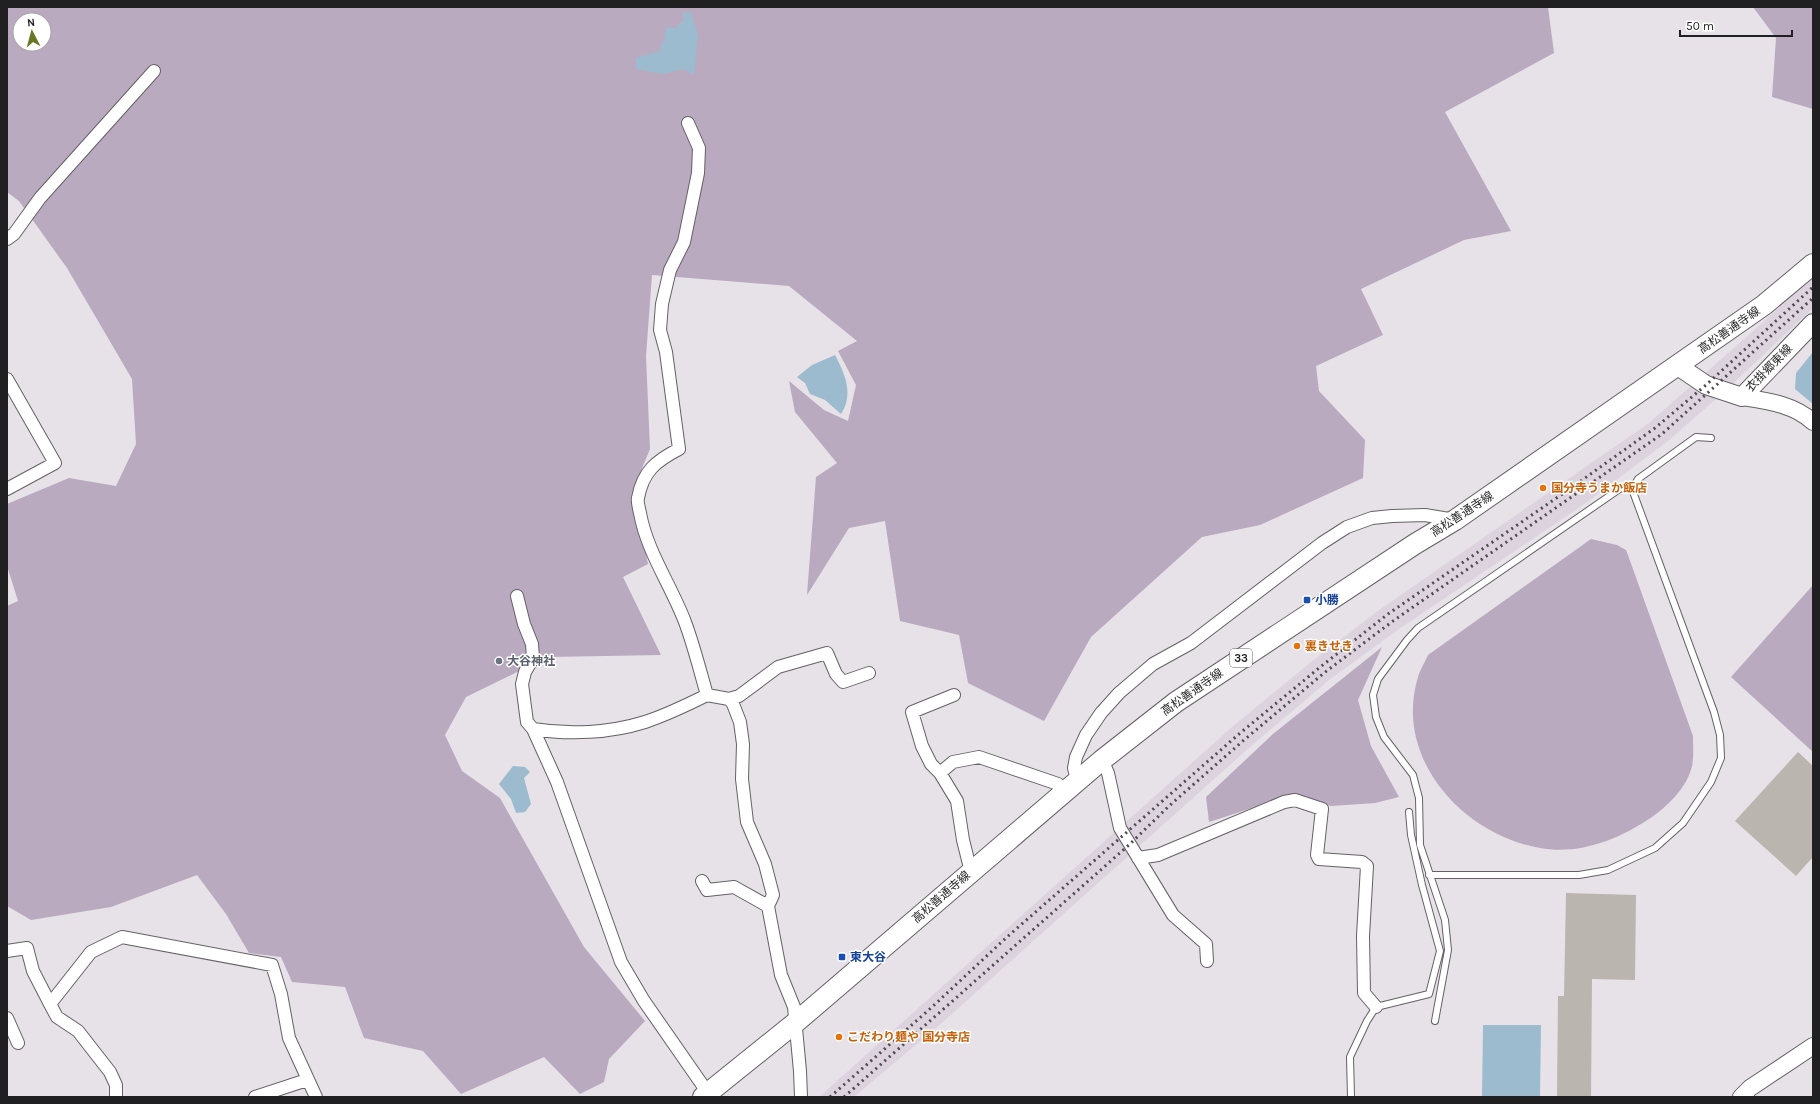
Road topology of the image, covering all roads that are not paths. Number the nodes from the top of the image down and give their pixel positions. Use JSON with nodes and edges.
{"nodes":[{"id":1,"x":154,"y":71,"type":"dead end"},
{"id":2,"x":688,"y":123,"type":"dead end"},
{"id":3,"x":7,"y":239,"type":"edge"},
{"id":4,"x":1813,"y":264,"type":"edge"},
{"id":5,"x":1813,"y":323,"type":"edge"},
{"id":6,"x":1678,"y":366,"type":"junction"},
{"id":7,"x":7,"y":379,"type":"edge"},
{"id":8,"x":1742,"y":396,"type":"junction"},
{"id":9,"x":1813,"y":422,"type":"edge"},
{"id":10,"x":1710,"y":438,"type":"dead end"},
{"id":11,"x":7,"y":489,"type":"edge"},
{"id":12,"x":1632,"y":489,"type":"junction"},
{"id":13,"x":1455,"y":520,"type":"junction"},
{"id":14,"x":517,"y":596,"type":"dead end"},
{"id":15,"x":870,"y":673,"type":"dead end"},
{"id":16,"x":707,"y":695,"type":"junction"},
{"id":17,"x":954,"y":695,"type":"dead end"},
{"id":18,"x":729,"y":699,"type":"junction"},
{"id":19,"x":533,"y":730,"type":"junction"},
{"id":20,"x":1102,"y":760,"type":"junction"},
{"id":21,"x":940,"y":773,"type":"junction"},
{"id":22,"x":1072,"y":785,"type":"junction"},
{"id":23,"x":1409,"y":812,"type":"dead end"},
{"id":24,"x":1138,"y":858,"type":"junction"},
{"id":25,"x":971,"y":872,"type":"junction"},
{"id":26,"x":1429,"y":875,"type":"junction"},
{"id":27,"x":702,"y":881,"type":"dead end"},
{"id":28,"x":768,"y":906,"type":"junction"},
{"id":29,"x":1445,"y":920,"type":"junction"},
{"id":30,"x":1432,"y":925,"type":"junction"},
{"id":31,"x":7,"y":951,"type":"edge"},
{"id":32,"x":1207,"y":961,"type":"dead end"},
{"id":33,"x":50,"y":1004,"type":"junction"},
{"id":34,"x":1376,"y":1007,"type":"junction"},
{"id":35,"x":8,"y":1022,"type":"edge"},
{"id":36,"x":1435,"y":1022,"type":"dead end"},
{"id":37,"x":795,"y":1023,"type":"junction"},
{"id":38,"x":18,"y":1043,"type":"dead end"},
{"id":39,"x":1813,"y":1046,"type":"edge"},
{"id":40,"x":307,"y":1080,"type":"junction"},
{"id":41,"x":705,"y":1095,"type":"edge"},
{"id":42,"x":116,"y":1097,"type":"edge"},
{"id":43,"x":254,"y":1097,"type":"edge"},
{"id":44,"x":316,"y":1097,"type":"edge"},
{"id":45,"x":801,"y":1097,"type":"edge"},
{"id":46,"x":1351,"y":1097,"type":"edge"},
{"id":47,"x":1741,"y":1097,"type":"edge"}],
"edges":[{"from":1,"to":3,"type":"street"},
{"from":2,"to":16,"type":"street"},
{"from":4,"to":6,"type":"main road","name":"高松善通寺線","number":"33"},
{"from":5,"to":8,"type":"main road","name":"衣掛郷東線"},
{"from":6,"to":8,"type":"main road","name":"衣掛郷東線"},
{"from":6,"to":13,"type":"main road","name":"高松善通寺線","number":"33"},
{"from":7,"to":11,"type":"street"},
{"from":8,"to":9,"type":"street"},
{"from":10,"to":12,"type":"lane"},
{"from":12,"to":26,"type":"lane"},
{"from":12,"to":26,"type":"lane"},
{"from":13,"to":20,"type":"main road","name":"高松善通寺線","number":"33"},
{"from":13,"to":22,"type":"street"},
{"from":14,"to":19,"type":"street"},
{"from":15,"to":18,"type":"street"},
{"from":16,"to":18,"type":"street"},
{"from":16,"to":19,"type":"street"},
{"from":17,"to":21,"type":"street"},
{"from":18,"to":28,"type":"street"},
{"from":19,"to":41,"type":"street"},
{"from":20,"to":22,"type":"main road","name":"高松善通寺線","number":"33"},
{"from":20,"to":24,"type":"street"},
{"from":21,"to":22,"type":"street"},
{"from":21,"to":25,"type":"street"},
{"from":22,"to":25,"type":"main road","name":"高松善通寺線","number":"33"},
{"from":23,"to":30,"type":"lane"},
{"from":24,"to":32,"type":"street"},
{"from":24,"to":34,"type":"street"},
{"from":25,"to":37,"type":"main road","name":"高松善通寺線","number":"33"},
{"from":26,"to":29,"type":"lane"},
{"from":27,"to":28,"type":"street"},
{"from":28,"to":37,"type":"street"},
{"from":29,"to":30,"type":"lane"},
{"from":29,"to":36,"type":"lane"},
{"from":30,"to":34,"type":"lane"},
{"from":31,"to":33,"type":"street"},
{"from":33,"to":40,"type":"street"},
{"from":33,"to":42,"type":"street"},
{"from":34,"to":46,"type":"lane"},
{"from":35,"to":38,"type":"street"},
{"from":37,"to":41,"type":"main road","name":"高松善通寺線","number":"33"},
{"from":37,"to":45,"type":"street"},
{"from":39,"to":47,"type":"street"},
{"from":40,"to":43,"type":"street"},
{"from":40,"to":44,"type":"street"}]}
